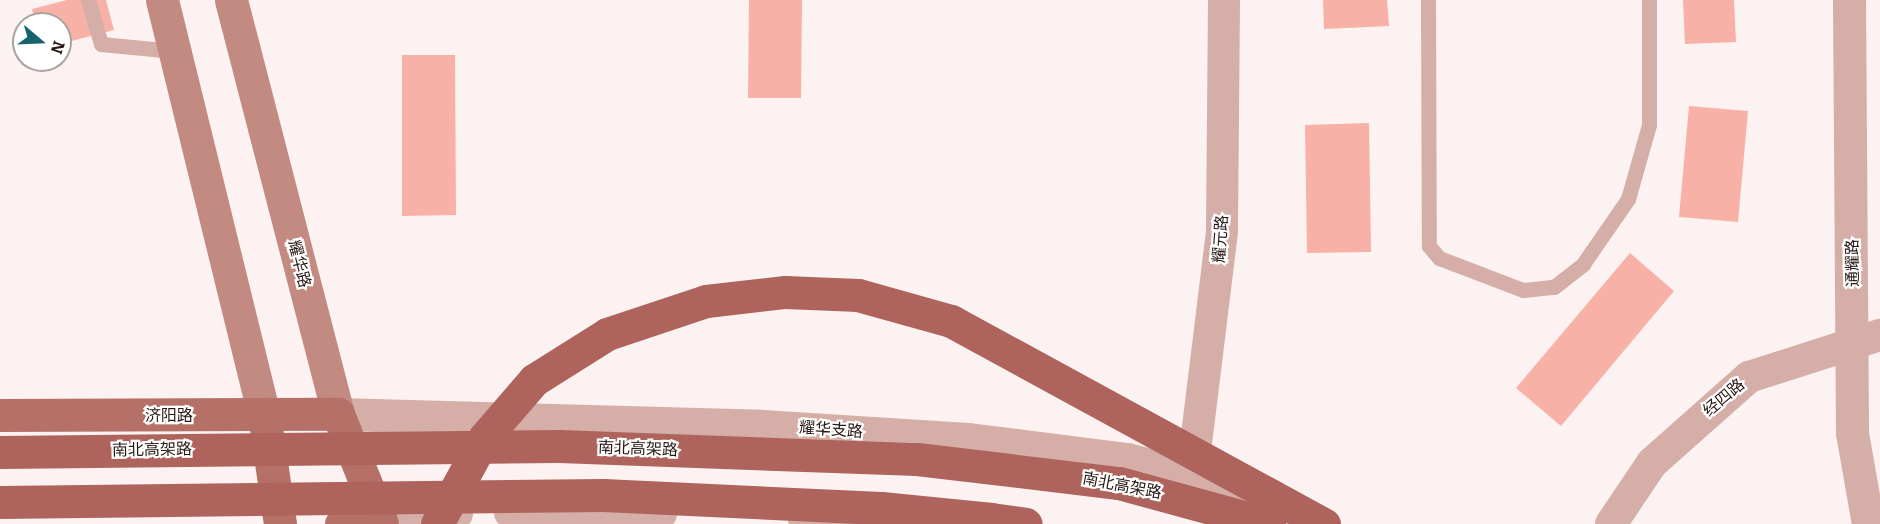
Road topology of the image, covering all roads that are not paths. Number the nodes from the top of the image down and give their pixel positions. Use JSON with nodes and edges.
{"nodes":[{"id":1,"x":88,"y":0,"type":"edge"},
{"id":2,"x":162,"y":0,"type":"edge"},
{"id":3,"x":231,"y":0,"type":"edge"},
{"id":4,"x":1224,"y":0,"type":"edge"},
{"id":5,"x":1428,"y":0,"type":"edge"},
{"id":6,"x":1649,"y":0,"type":"edge"},
{"id":7,"x":1849,"y":0,"type":"edge"},
{"id":8,"x":174,"y":51,"type":"junction"},
{"id":9,"x":1867,"y":338,"type":"edge"},
{"id":10,"x":338,"y":414,"type":"junction"},
{"id":11,"x":0,"y":415,"type":"edge"},
{"id":12,"x":264,"y":416,"type":"junction"},
{"id":13,"x":0,"y":452,"type":"edge"},
{"id":14,"x":1192,"y":476,"type":"junction"},
{"id":15,"x":0,"y":502,"type":"edge"},
{"id":16,"x":381,"y":519,"type":"edge"},
{"id":17,"x":991,"y":519,"type":"junction"},
{"id":18,"x":280,"y":524,"type":"edge"},
{"id":19,"x":341,"y":524,"type":"edge"},
{"id":20,"x":437,"y":524,"type":"edge"},
{"id":21,"x":860,"y":524,"type":"edge"},
{"id":22,"x":880,"y":524,"type":"edge"},
{"id":23,"x":1026,"y":524,"type":"edge"},
{"id":24,"x":1269,"y":524,"type":"edge"},
{"id":25,"x":1311,"y":524,"type":"edge"},
{"id":26,"x":1324,"y":524,"type":"edge"},
{"id":27,"x":1611,"y":524,"type":"edge"},
{"id":28,"x":1868,"y":524,"type":"edge"}],
"edges":[{"from":1,"to":8,"type":"lane"},
{"from":2,"to":8,"type":"main road"},
{"from":3,"to":10,"type":"main road","name":"耀华路"},
{"from":4,"to":14,"type":"street","name":"耀元路"},
{"from":5,"to":6,"type":"lane"},
{"from":7,"to":9,"type":"street","name":"通耀路"},
{"from":8,"to":12,"type":"main road"},
{"from":9,"to":27,"type":"street","name":"经四路"},
{"from":9,"to":28,"type":"street","name":"通耀路"},
{"from":10,"to":12,"type":"main road","name":"济阳路"},
{"from":10,"to":14,"type":"street","name":"耀华支路"},
{"from":10,"to":16,"type":"main road","name":"耀华路"},
{"from":11,"to":12,"type":"main road","name":"济阳路"},
{"from":12,"to":18,"type":"main road"},
{"from":13,"to":24,"type":"highway","name":"南北高架路","bridge":true},
{"from":14,"to":25,"type":"street","name":"耀华支路"},
{"from":15,"to":17,"type":"highway","bridge":true},
{"from":16,"to":19,"type":"main road"},
{"from":16,"to":21,"type":"street"},
{"from":17,"to":22,"type":"highway","bridge":true},
{"from":17,"to":23,"type":"highway"},
{"from":20,"to":26,"type":"highway","bridge":true}]}
